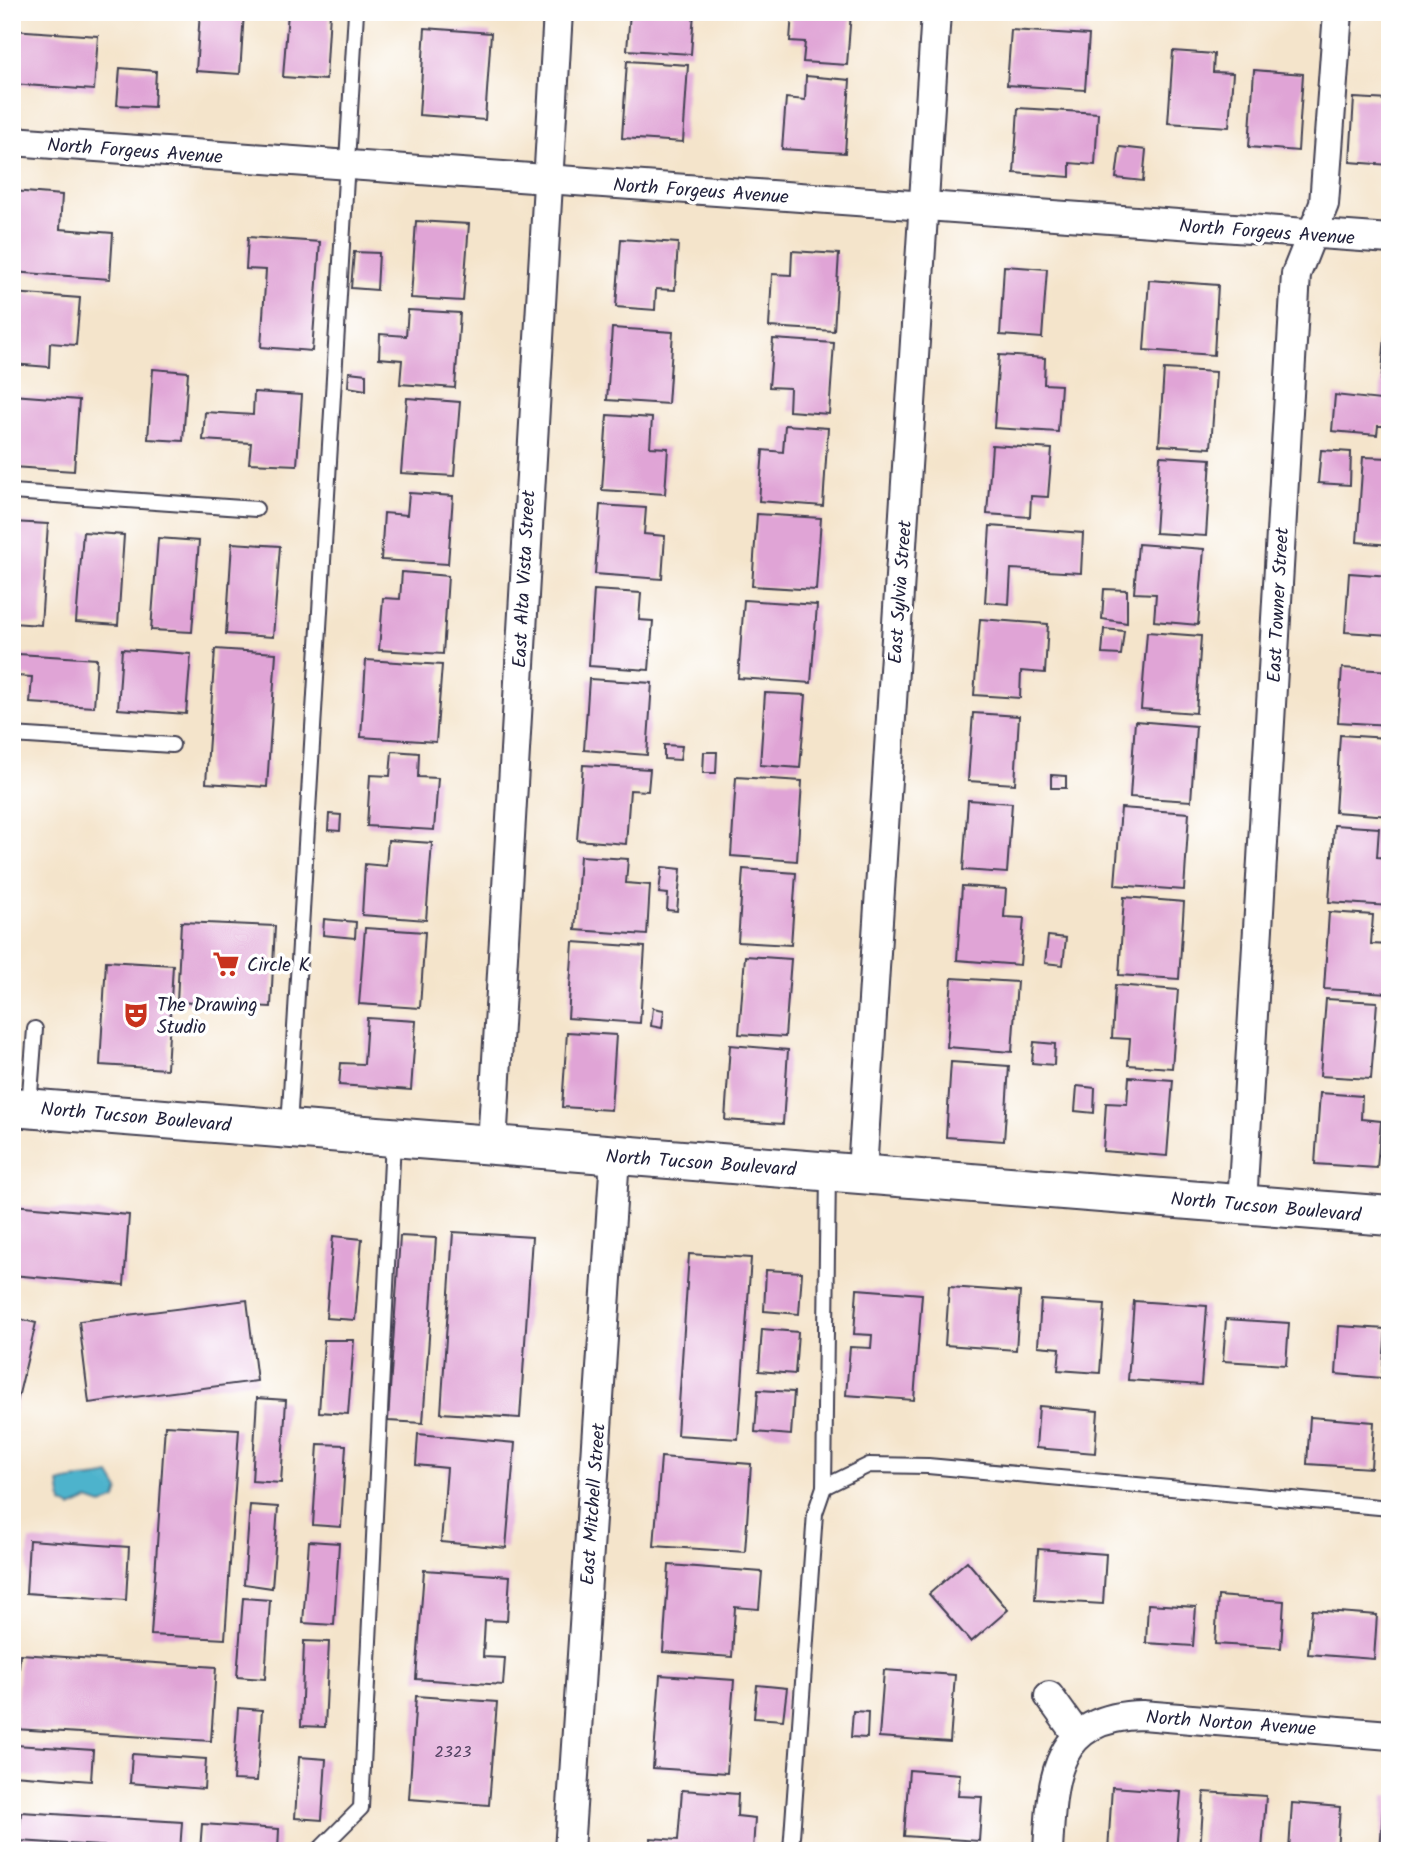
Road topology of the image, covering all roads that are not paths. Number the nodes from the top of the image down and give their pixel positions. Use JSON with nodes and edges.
{"nodes":[{"id":1,"x":356,"y":12,"type":"edge"},
{"id":2,"x":558,"y":12,"type":"edge"},
{"id":3,"x":936,"y":12,"type":"edge"},
{"id":4,"x":1338,"y":12,"type":"edge"},
{"id":5,"x":12,"y":141,"type":"edge"},
{"id":6,"x":345,"y":165,"type":"junction"},
{"id":7,"x":546,"y":179,"type":"junction"},
{"id":8,"x":924,"y":206,"type":"junction"},
{"id":9,"x":1312,"y":234,"type":"junction"},
{"id":10,"x":1390,"y":239,"type":"edge"},
{"id":11,"x":12,"y":492,"type":"edge"},
{"id":12,"x":256,"y":509,"type":"dead end"},
{"id":13,"x":12,"y":735,"type":"edge"},
{"id":14,"x":172,"y":745,"type":"dead end"},
{"id":15,"x":35,"y":1028,"type":"dead end"},
{"id":16,"x":21,"y":1107,"type":"edge"},
{"id":17,"x":289,"y":1129,"type":"junction"},
{"id":18,"x":393,"y":1137,"type":"junction"},
{"id":19,"x":492,"y":1145,"type":"junction"},
{"id":20,"x":615,"y":1157,"type":"junction"},
{"id":21,"x":845,"y":1171,"type":"junction"},
{"id":22,"x":1242,"y":1204,"type":"junction"},
{"id":23,"x":1390,"y":1216,"type":"edge"},
{"id":24,"x":824,"y":1487,"type":"junction"},
{"id":25,"x":1390,"y":1508,"type":"edge"},
{"id":26,"x":1049,"y":1696,"type":"dead end"},
{"id":27,"x":1077,"y":1735,"type":"junction"},
{"id":28,"x":1390,"y":1735,"type":"edge"},
{"id":29,"x":318,"y":1851,"type":"edge"},
{"id":30,"x":569,"y":1851,"type":"edge"},
{"id":31,"x":791,"y":1851,"type":"edge"},
{"id":32,"x":1048,"y":1851,"type":"edge"}],
"edges":[{"from":1,"to":6,"type":"lane"},
{"from":2,"to":7,"type":"street","name":"East Alta Vista Street"},
{"from":3,"to":8,"type":"street","name":"East Sylvia Street"},
{"from":4,"to":9,"type":"street","name":"East Towner Street"},
{"from":5,"to":6,"type":"street","name":"North Forgeus Avenue"},
{"from":6,"to":7,"type":"street","name":"North Forgeus Avenue"},
{"from":6,"to":17,"type":"lane"},
{"from":7,"to":8,"type":"street","name":"North Forgeus Avenue"},
{"from":7,"to":19,"type":"street","name":"East Alta Vista Street"},
{"from":8,"to":9,"type":"street","name":"North Forgeus Avenue"},
{"from":8,"to":21,"type":"street","name":"East Sylvia Street"},
{"from":9,"to":10,"type":"street","name":"North Forgeus Avenue"},
{"from":9,"to":22,"type":"street","name":"East Towner Street"},
{"from":11,"to":12,"type":"lane"},
{"from":13,"to":14,"type":"lane"},
{"from":15,"to":16,"type":"lane"},
{"from":16,"to":17,"type":"main road","name":"North Tucson Boulevard"},
{"from":17,"to":18,"type":"main road","name":"North Tucson Boulevard"},
{"from":18,"to":19,"type":"main road","name":"North Tucson Boulevard"},
{"from":18,"to":29,"type":"lane"},
{"from":19,"to":20,"type":"main road","name":"North Tucson Boulevard"},
{"from":20,"to":21,"type":"main road","name":"North Tucson Boulevard"},
{"from":20,"to":30,"type":"street","name":"East Mitchell Street"},
{"from":21,"to":22,"type":"main road","name":"North Tucson Boulevard"},
{"from":21,"to":24,"type":"lane"},
{"from":22,"to":23,"type":"main road","name":"North Tucson Boulevard"},
{"from":24,"to":25,"type":"lane"},
{"from":24,"to":31,"type":"lane"},
{"from":26,"to":27,"type":"street"},
{"from":27,"to":28,"type":"street","name":"North Norton Avenue"},
{"from":27,"to":32,"type":"street"}]}
